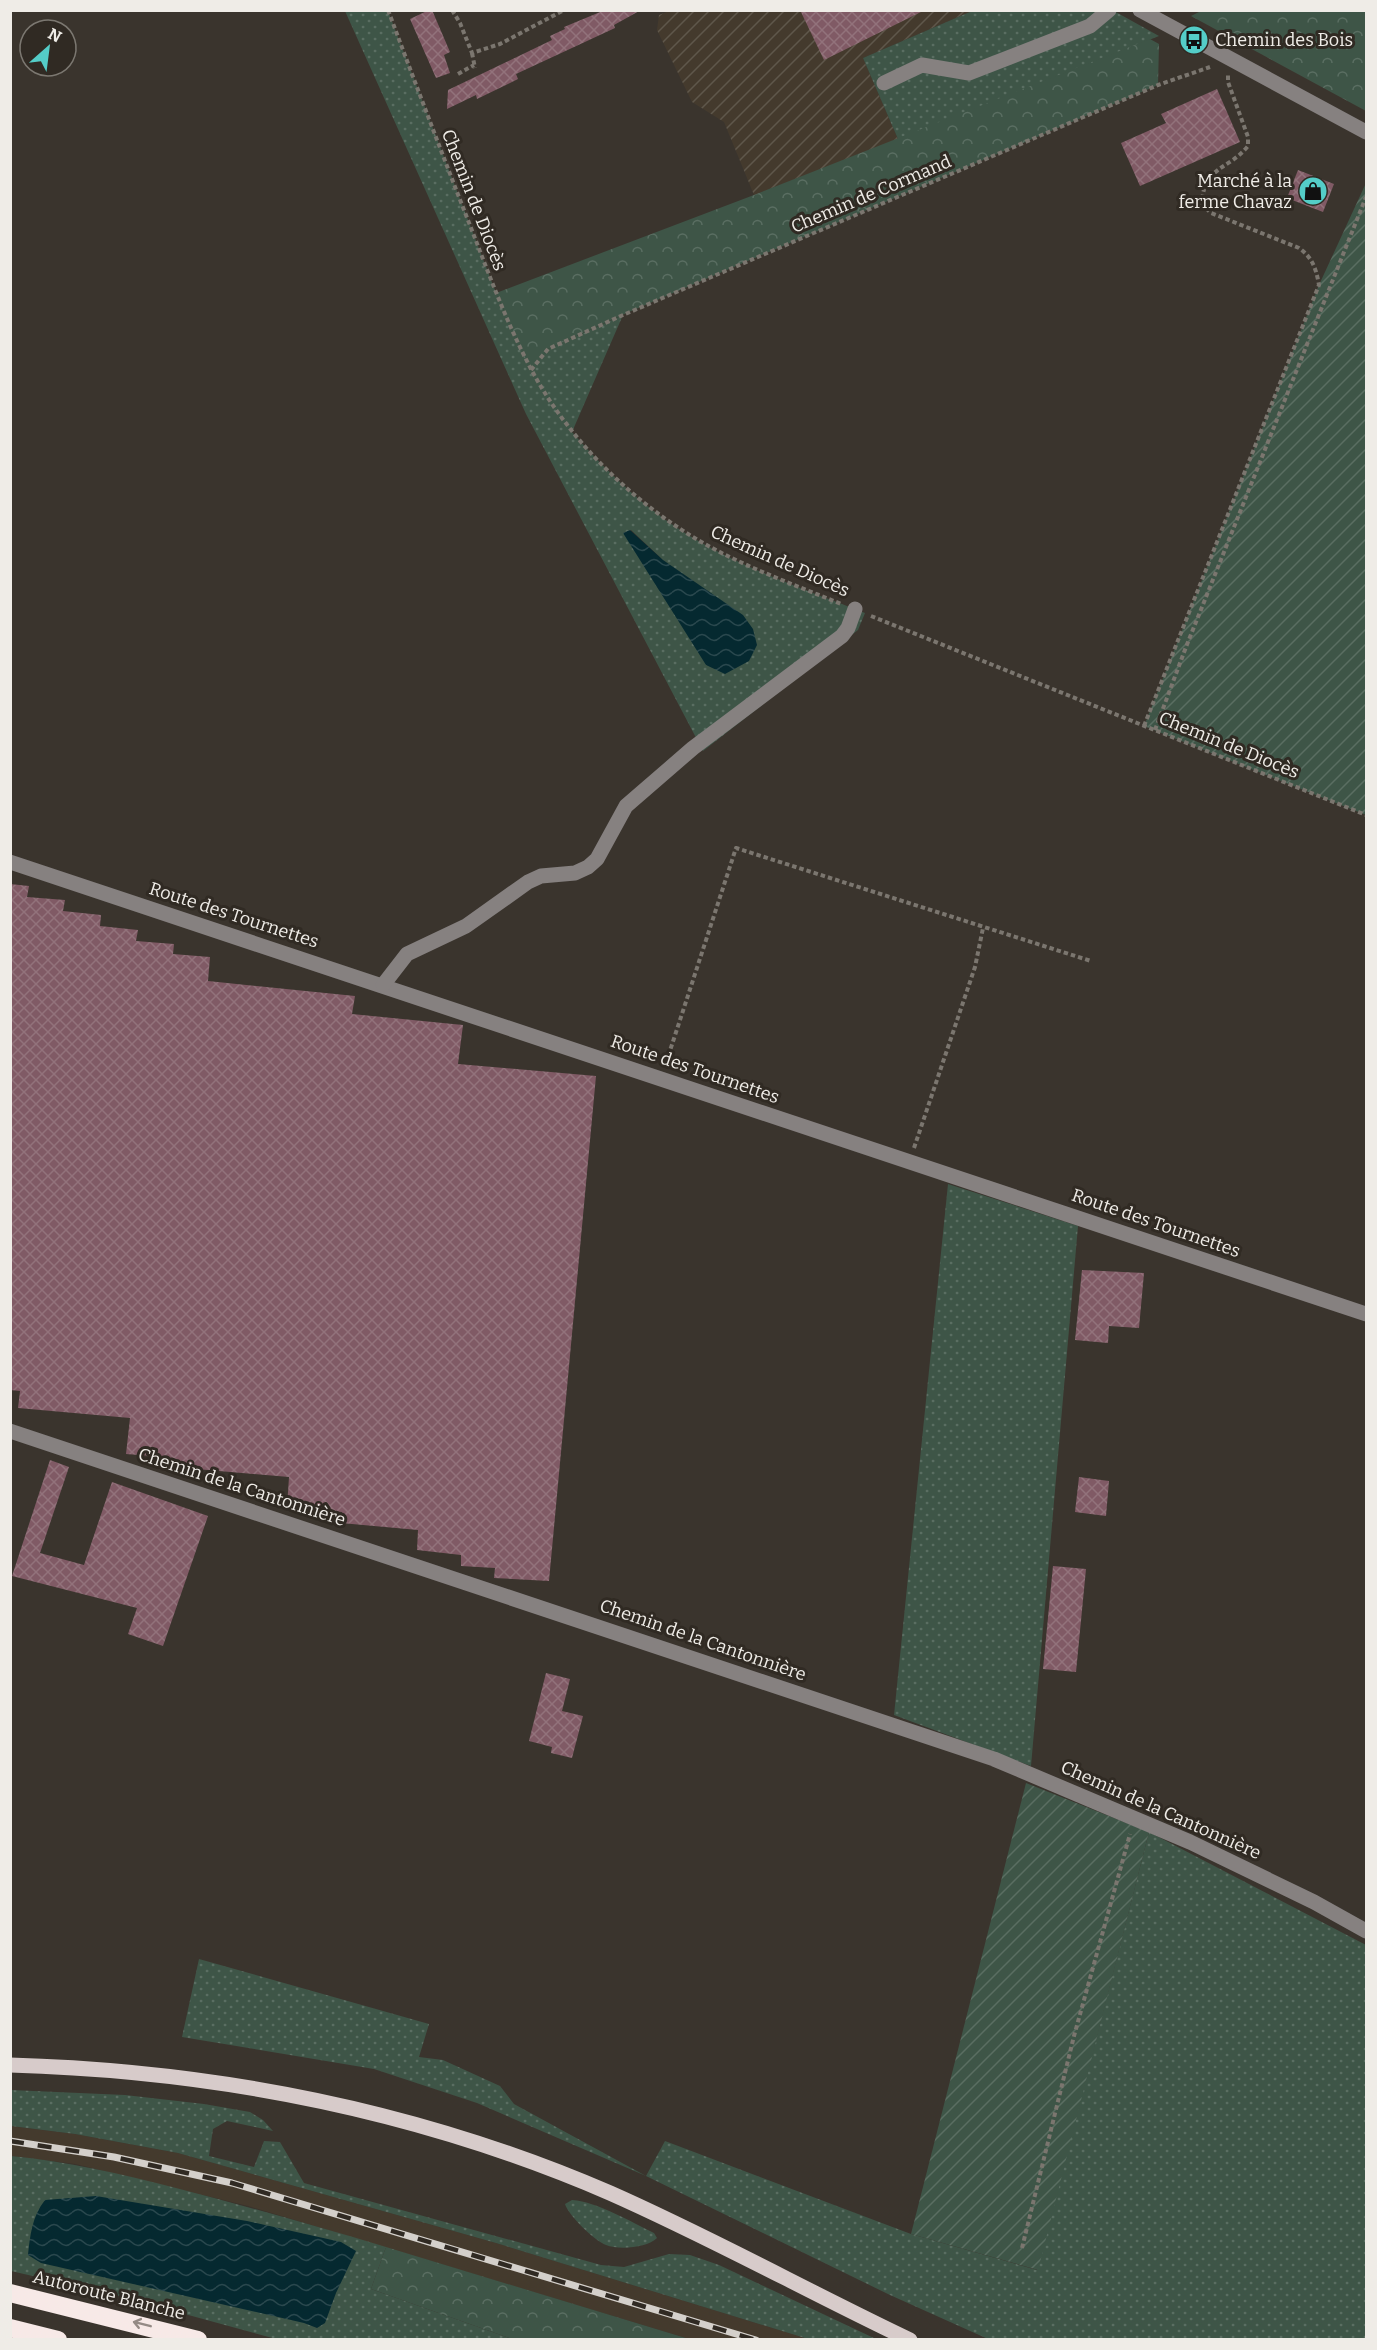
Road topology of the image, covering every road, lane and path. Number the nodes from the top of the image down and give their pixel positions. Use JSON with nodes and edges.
{"nodes":[{"id":1,"x":388,"y":10,"type":"edge"},
{"id":2,"x":452,"y":10,"type":"edge"},
{"id":3,"x":564,"y":10,"type":"edge"},
{"id":4,"x":1109,"y":10,"type":"edge"},
{"id":5,"x":1140,"y":10,"type":"edge"},
{"id":6,"x":472,"y":53,"type":"junction"},
{"id":7,"x":1230,"y":59,"type":"junction"},
{"id":8,"x":458,"y":74,"type":"dead end"},
{"id":9,"x":884,"y":83,"type":"dead end"},
{"id":10,"x":1366,"y":132,"type":"edge"},
{"id":11,"x":1366,"y":197,"type":"edge"},
{"id":12,"x":531,"y":370,"type":"junction"},
{"id":13,"x":855,"y":609,"type":"junction"},
{"id":14,"x":1144,"y":726,"type":"junction"},
{"id":15,"x":1155,"y":730,"type":"junction"},
{"id":16,"x":1366,"y":815,"type":"edge"},
{"id":17,"x":10,"y":862,"type":"edge"},
{"id":18,"x":983,"y":928,"type":"junction"},
{"id":19,"x":1091,"y":961,"type":"dead end"},
{"id":20,"x":383,"y":985,"type":"junction"},
{"id":21,"x":661,"y":1078,"type":"junction"},
{"id":22,"x":910,"y":1161,"type":"junction"},
{"id":23,"x":1366,"y":1314,"type":"edge"},
{"id":24,"x":10,"y":1431,"type":"edge"},
{"id":25,"x":1135,"y":1817,"type":"junction"},
{"id":26,"x":1366,"y":1931,"type":"edge"},
{"id":27,"x":10,"y":2065,"type":"edge"},
{"id":28,"x":1022,"y":2248,"type":"dead end"},
{"id":29,"x":10,"y":2292,"type":"edge"},
{"id":30,"x":10,"y":2328,"type":"edge"},
{"id":31,"x":58,"y":2340,"type":"edge"},
{"id":32,"x":198,"y":2340,"type":"edge"},
{"id":33,"x":910,"y":2340,"type":"edge"}],
"edges":[{"from":1,"to":12,"type":"path","name":"Chemin de Diocès"},
{"from":2,"to":6,"type":"path"},
{"from":3,"to":6,"type":"path"},
{"from":4,"to":9,"type":"street"},
{"from":5,"to":7,"type":"street"},
{"from":6,"to":8,"type":"path"},
{"from":7,"to":10,"type":"street"},
{"from":7,"to":12,"type":"path","name":"Chemin de Cormand"},
{"from":7,"to":14,"type":"path"},
{"from":11,"to":15,"type":"path"},
{"from":12,"to":13,"type":"path","name":"Chemin de Diocès"},
{"from":13,"to":14,"type":"path","name":"Chemin de Diocès"},
{"from":13,"to":20,"type":"street"},
{"from":14,"to":15,"type":"path","name":"Chemin de Diocès"},
{"from":15,"to":16,"type":"path","name":"Chemin de Diocès"},
{"from":17,"to":20,"type":"street","name":"Route des Tournettes"},
{"from":18,"to":19,"type":"path"},
{"from":18,"to":21,"type":"path"},
{"from":18,"to":22,"type":"path"},
{"from":20,"to":21,"type":"street","name":"Route des Tournettes"},
{"from":21,"to":22,"type":"street","name":"Route des Tournettes"},
{"from":22,"to":23,"type":"street","name":"Route des Tournettes"},
{"from":24,"to":25,"type":"street","name":"Chemin de la Cantonnière"},
{"from":25,"to":26,"type":"street","name":"Chemin de la Cantonnière"},
{"from":25,"to":28,"type":"path"},
{"from":27,"to":33,"type":"main road"},
{"from":32,"to":29,"type":"highway","name":"Autoroute Blanche","one_way":true},
{"from":30,"to":31,"type":"highway"}]}
